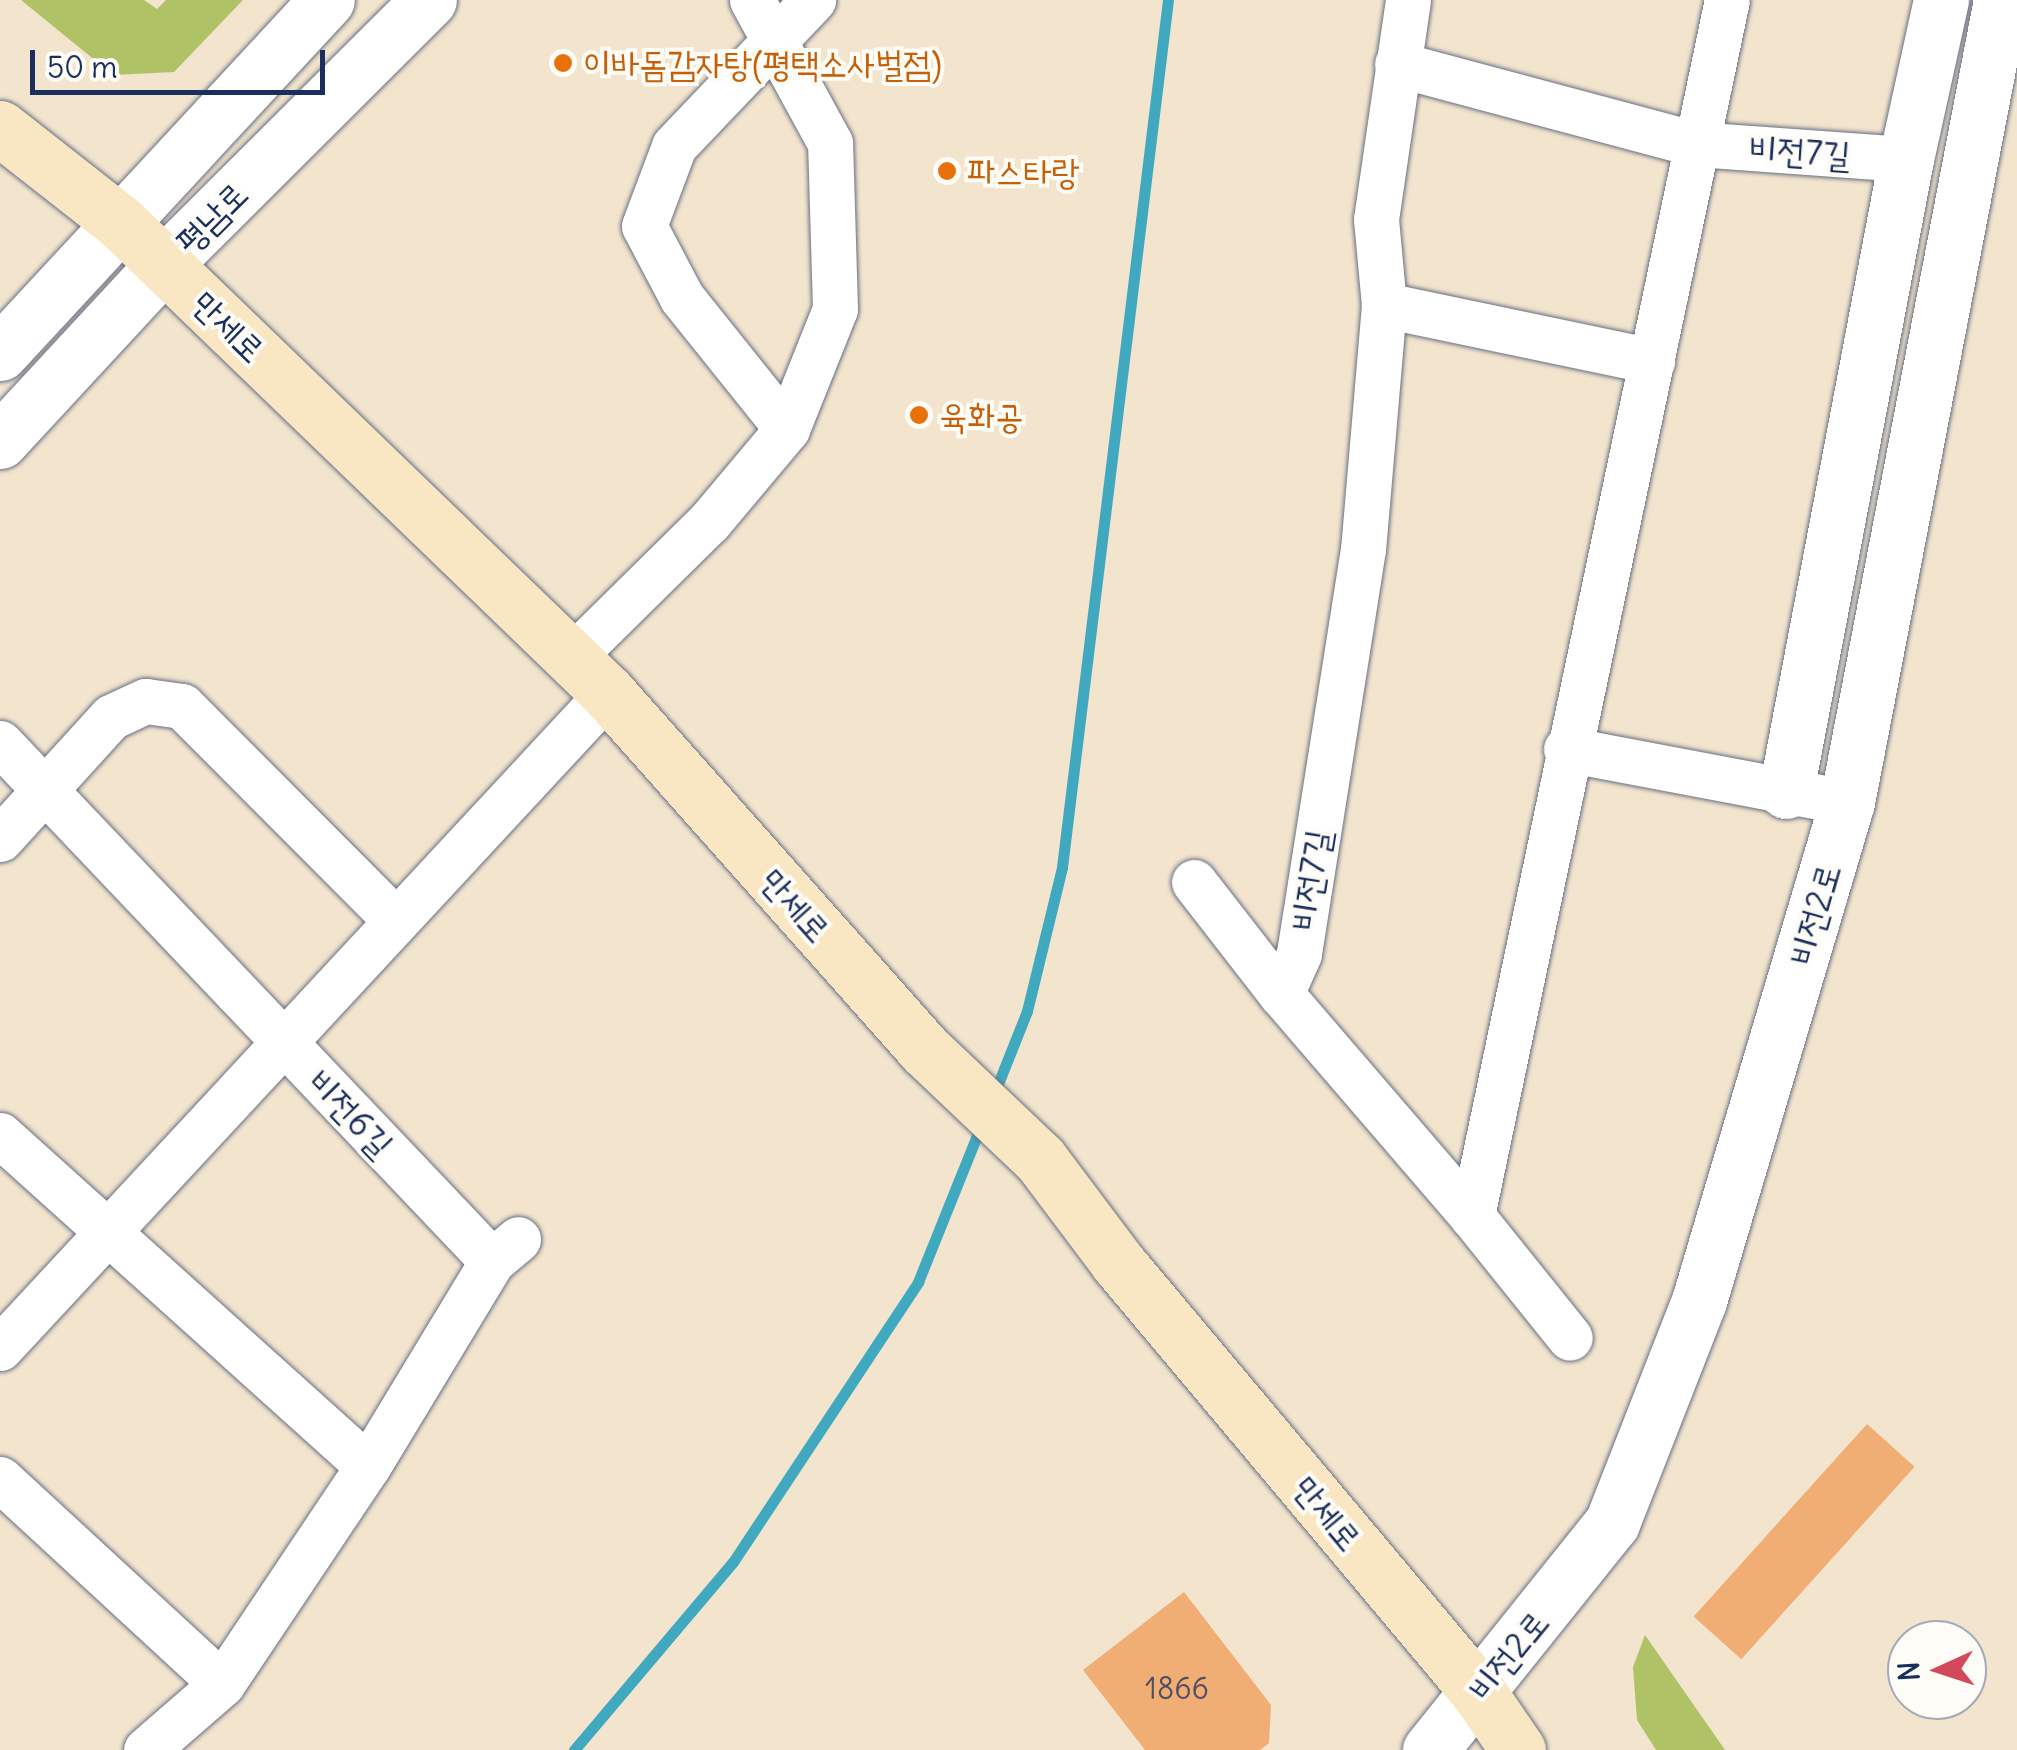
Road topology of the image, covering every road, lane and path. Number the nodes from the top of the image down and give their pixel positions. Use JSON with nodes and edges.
{"nodes":[{"id":1,"x":326,"y":0,"type":"edge"},
{"id":2,"x":430,"y":0,"type":"edge"},
{"id":3,"x":752,"y":0,"type":"edge"},
{"id":4,"x":813,"y":0,"type":"edge"},
{"id":5,"x":1408,"y":0,"type":"edge"},
{"id":6,"x":1726,"y":0,"type":"edge"},
{"id":7,"x":1941,"y":0,"type":"edge"},
{"id":8,"x":2001,"y":0,"type":"edge"},
{"id":9,"x":775,"y":41,"type":"junction"},
{"id":10,"x":1397,"y":64,"type":"junction"},
{"id":11,"x":0,"y":128,"type":"edge"},
{"id":12,"x":1694,"y":144,"type":"junction"},
{"id":13,"x":1906,"y":159,"type":"junction"},
{"id":14,"x":121,"y":223,"type":"junction"},
{"id":15,"x":164,"y":264,"type":"junction"},
{"id":16,"x":1384,"y":304,"type":"junction"},
{"id":17,"x":0,"y":353,"type":"edge"},
{"id":18,"x":1652,"y":361,"type":"junction"},
{"id":19,"x":786,"y":430,"type":"junction"},
{"id":20,"x":0,"y":441,"type":"edge"},
{"id":21,"x":591,"y":674,"type":"junction"},
{"id":22,"x":0,"y":743,"type":"edge"},
{"id":23,"x":1566,"y":750,"type":"junction"},
{"id":24,"x":44,"y":791,"type":"junction"},
{"id":25,"x":1786,"y":791,"type":"junction"},
{"id":26,"x":1847,"y":802,"type":"junction"},
{"id":27,"x":0,"y":839,"type":"edge"},
{"id":28,"x":1194,"y":882,"type":"dead end"},
{"id":29,"x":396,"y":921,"type":"junction"},
{"id":30,"x":1280,"y":994,"type":"junction"},
{"id":31,"x":284,"y":1042,"type":"junction"},
{"id":32,"x":0,"y":1135,"type":"edge"},
{"id":33,"x":1472,"y":1216,"type":"junction"},
{"id":34,"x":108,"y":1232,"type":"junction"},
{"id":35,"x":1570,"y":1338,"type":"dead end"},
{"id":36,"x":0,"y":1348,"type":"edge"},
{"id":37,"x":368,"y":1466,"type":"junction"},
{"id":38,"x":0,"y":1479,"type":"edge"},
{"id":39,"x":222,"y":1684,"type":"junction"},
{"id":40,"x":1479,"y":1693,"type":"junction"},
{"id":41,"x":146,"y":1750,"type":"edge"},
{"id":42,"x":1430,"y":1750,"type":"edge"},
{"id":43,"x":1518,"y":1750,"type":"edge"}],
"edges":[{"from":1,"to":14,"type":"street"},
{"from":2,"to":15,"type":"street","name":"평남로"},
{"from":3,"to":9,"type":"street"},
{"from":4,"to":9,"type":"street"},
{"from":5,"to":10,"type":"street","name":"비전7길"},
{"from":6,"to":12,"type":"street","name":"비전7길"},
{"from":7,"to":13,"type":"street"},
{"from":8,"to":26,"type":"street","name":"비전2로"},
{"from":9,"to":19,"type":"street"},
{"from":9,"to":19,"type":"street"},
{"from":10,"to":12,"type":"street"},
{"from":10,"to":16,"type":"street","name":"비전7길"},
{"from":11,"to":14,"type":"main road","name":"만세로"},
{"from":12,"to":13,"type":"street","name":"비전7길"},
{"from":12,"to":18,"type":"street","name":"비전7길"},
{"from":13,"to":25,"type":"street"},
{"from":14,"to":15,"type":"main road","name":"만세로"},
{"from":14,"to":17,"type":"street"},
{"from":15,"to":20,"type":"street","name":"평남로"},
{"from":15,"to":21,"type":"main road","name":"만세로"},
{"from":16,"to":18,"type":"street"},
{"from":16,"to":30,"type":"street","name":"비전7길"},
{"from":18,"to":23,"type":"street","name":"비전7길"},
{"from":19,"to":21,"type":"street"},
{"from":21,"to":29,"type":"street"},
{"from":21,"to":40,"type":"main road","name":"만세로"},
{"from":22,"to":24,"type":"street","name":"비전6길"},
{"from":23,"to":25,"type":"street"},
{"from":23,"to":33,"type":"street","name":"비전7길"},
{"from":24,"to":27,"type":"street"},
{"from":24,"to":29,"type":"street"},
{"from":24,"to":31,"type":"street","name":"비전6길"},
{"from":25,"to":26,"type":"street"},
{"from":26,"to":40,"type":"street","name":"비전2로"},
{"from":28,"to":30,"type":"street"},
{"from":29,"to":31,"type":"street"},
{"from":30,"to":33,"type":"street"},
{"from":31,"to":34,"type":"street"},
{"from":31,"to":37,"type":"street","name":"비전6길"},
{"from":32,"to":34,"type":"street"},
{"from":33,"to":35,"type":"street"},
{"from":34,"to":36,"type":"street"},
{"from":34,"to":37,"type":"street"},
{"from":37,"to":39,"type":"street","name":"비전6길"},
{"from":38,"to":39,"type":"street"},
{"from":39,"to":41,"type":"street","name":"비전6길"},
{"from":40,"to":42,"type":"street","name":"비전2로"},
{"from":40,"to":43,"type":"main road","name":"만세로"}]}
